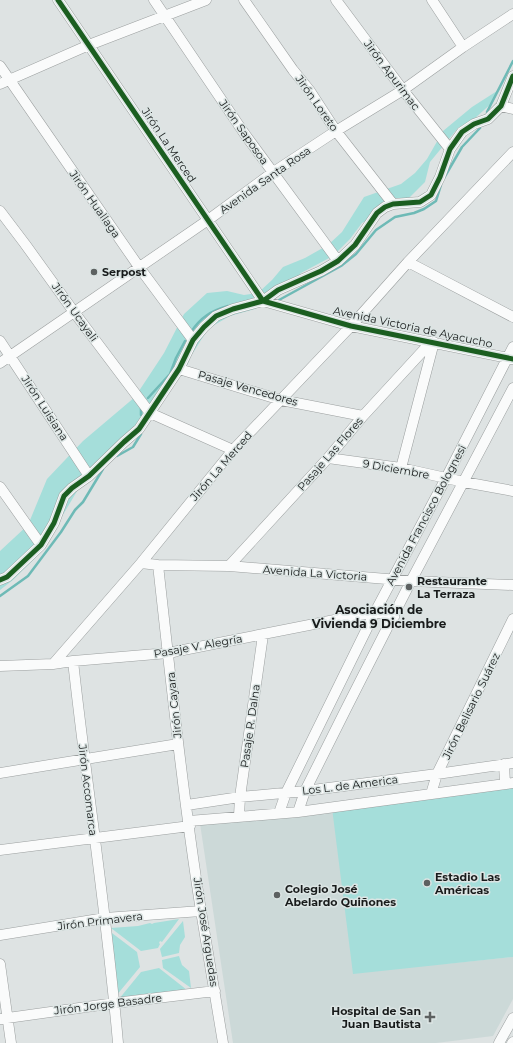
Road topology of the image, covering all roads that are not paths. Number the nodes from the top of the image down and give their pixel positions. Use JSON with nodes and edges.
{"nodes":[{"id":1,"x":58,"y":0,"type":"edge"},
{"id":2,"x":154,"y":0,"type":"edge"},
{"id":3,"x":206,"y":0,"type":"edge"},
{"id":4,"x":244,"y":0,"type":"edge"},
{"id":5,"x":336,"y":0,"type":"edge"},
{"id":6,"x":436,"y":2,"type":"edge"},
{"id":7,"x":164,"y":16,"type":"junction"},
{"id":8,"x":510,"y":18,"type":"edge"},
{"id":9,"x":89,"y":45,"type":"junction"},
{"id":10,"x":463,"y":47,"type":"junction"},
{"id":11,"x":0,"y":66,"type":"edge"},
{"id":12,"x":513,"y":76,"type":"edge"},
{"id":13,"x":5,"y":82,"type":"edge"},
{"id":14,"x":403,"y":90,"type":"junction"},
{"id":15,"x":501,"y":106,"type":"junction"},
{"id":16,"x":513,"y":109,"type":"edge"},
{"id":17,"x":336,"y":131,"type":"junction"},
{"id":18,"x":450,"y":149,"type":"junction"},
{"id":19,"x":513,"y":152,"type":"edge"},
{"id":20,"x":272,"y":173,"type":"junction"},
{"id":21,"x":393,"y":204,"type":"junction"},
{"id":22,"x":0,"y":211,"type":"edge"},
{"id":23,"x":208,"y":220,"type":"junction"},
{"id":24,"x":338,"y":261,"type":"junction"},
{"id":25,"x":408,"y":262,"type":"junction"},
{"id":26,"x":139,"y":267,"type":"junction"},
{"id":27,"x":263,"y":301,"type":"junction"},
{"id":28,"x":74,"y":312,"type":"junction"},
{"id":29,"x":513,"y":317,"type":"edge"},
{"id":30,"x":351,"y":326,"type":"junction"},
{"id":31,"x":193,"y":340,"type":"junction"},
{"id":32,"x":0,"y":341,"type":"edge"},
{"id":33,"x":432,"y":342,"type":"junction"},
{"id":34,"x":513,"y":347,"type":"edge"},
{"id":35,"x":10,"y":356,"type":"junction"},
{"id":36,"x":510,"y":358,"type":"edge"},
{"id":37,"x":0,"y":363,"type":"edge"},
{"id":38,"x":180,"y":369,"type":"junction"},
{"id":39,"x":513,"y":388,"type":"edge"},
{"id":40,"x":281,"y":400,"type":"junction"},
{"id":41,"x":150,"y":413,"type":"junction"},
{"id":42,"x":363,"y":416,"type":"junction"},
{"id":43,"x":233,"y":450,"type":"junction"},
{"id":44,"x":328,"y":458,"type":"junction"},
{"id":45,"x":400,"y":468,"type":"junction"},
{"id":46,"x":89,"y":476,"type":"junction"},
{"id":47,"x":446,"y":478,"type":"junction"},
{"id":48,"x":464,"y":482,"type":"junction"},
{"id":49,"x":0,"y":487,"type":"edge"},
{"id":50,"x":513,"y":491,"type":"edge"},
{"id":51,"x":42,"y":545,"type":"junction"},
{"id":52,"x":141,"y":563,"type":"junction"},
{"id":53,"x":158,"y":565,"type":"junction"},
{"id":54,"x":229,"y":566,"type":"junction"},
{"id":55,"x":392,"y":579,"type":"junction"},
{"id":56,"x":0,"y":580,"type":"edge"},
{"id":57,"x":411,"y":581,"type":"junction"},
{"id":58,"x":513,"y":585,"type":"edge"},
{"id":59,"x":375,"y":612,"type":"junction"},
{"id":60,"x":394,"y":616,"type":"junction"},
{"id":61,"x":513,"y":619,"type":"edge"},
{"id":62,"x":263,"y":635,"type":"junction"},
{"id":63,"x":168,"y":653,"type":"junction"},
{"id":64,"x":73,"y":661,"type":"junction"},
{"id":65,"x":53,"y":664,"type":"junction"},
{"id":66,"x":0,"y":666,"type":"edge"},
{"id":67,"x":330,"y":704,"type":"junction"},
{"id":68,"x":346,"y":709,"type":"junction"},
{"id":69,"x":178,"y":744,"type":"junction"},
{"id":70,"x":84,"y":758,"type":"junction"},
{"id":71,"x":508,"y":764,"type":"edge"},
{"id":72,"x":0,"y":773,"type":"edge"},
{"id":73,"x":437,"y":774,"type":"junction"},
{"id":74,"x":509,"y":783,"type":"edge"},
{"id":75,"x":305,"y":791,"type":"junction"},
{"id":76,"x":286,"y":793,"type":"junction"},
{"id":77,"x":431,"y":794,"type":"junction"},
{"id":78,"x":240,"y":797,"type":"junction"},
{"id":79,"x":187,"y":805,"type":"junction"},
{"id":80,"x":298,"y":812,"type":"junction"},
{"id":81,"x":279,"y":813,"type":"junction"},
{"id":82,"x":239,"y":816,"type":"junction"},
{"id":83,"x":189,"y":824,"type":"junction"},
{"id":84,"x":95,"y":838,"type":"junction"},
{"id":85,"x":0,"y":850,"type":"edge"},
{"id":86,"x":201,"y":911,"type":"junction"},
{"id":87,"x":105,"y":918,"type":"junction"},
{"id":88,"x":0,"y":935,"type":"edge"},
{"id":89,"x":0,"y":964,"type":"edge"},
{"id":90,"x":215,"y":991,"type":"junction"},
{"id":91,"x":115,"y":1003,"type":"junction"},
{"id":92,"x":4,"y":1018,"type":"edge"},
{"id":93,"x":513,"y":1018,"type":"edge"},
{"id":94,"x":11,"y":1043,"type":"edge"},
{"id":95,"x":118,"y":1043,"type":"edge"},
{"id":96,"x":223,"y":1043,"type":"edge"},
{"id":97,"x":499,"y":1043,"type":"edge"}],
"edges":[{"from":1,"to":9,"type":"street","name":"Jirón La Merced"},
{"from":2,"to":7,"type":"street","name":"Jirón Saposoa"},
{"from":3,"to":7,"type":"street"},
{"from":4,"to":17,"type":"street","name":"Jirón Loreto"},
{"from":5,"to":14,"type":"street","name":"Jirón Apurimac"},
{"from":6,"to":10,"type":"street"},
{"from":7,"to":9,"type":"street"},
{"from":7,"to":20,"type":"street","name":"Jirón Saposoa"},
{"from":8,"to":10,"type":"street","name":"Avenida Santa Rosa"},
{"from":9,"to":13,"type":"street"},
{"from":9,"to":23,"type":"street","name":"Jirón La Merced"},
{"from":10,"to":14,"type":"street","name":"Avenida Santa Rosa"},
{"from":11,"to":13,"type":"street","name":"Jirón Huallaga"},
{"from":12,"to":15,"type":"street"},
{"from":13,"to":26,"type":"street","name":"Jirón Huallaga"},
{"from":14,"to":17,"type":"street","name":"Avenida Santa Rosa"},
{"from":14,"to":18,"type":"street","name":"Jirón Apurimac"},
{"from":15,"to":16,"type":"street"},
{"from":15,"to":18,"type":"street"},
{"from":17,"to":20,"type":"street","name":"Avenida Santa Rosa"},
{"from":17,"to":21,"type":"street","name":"Jirón Loreto"},
{"from":18,"to":21,"type":"street"},
{"from":19,"to":25,"type":"street","name":"Jirón La Merced"},
{"from":20,"to":23,"type":"street","name":"Avenida Santa Rosa"},
{"from":20,"to":24,"type":"street","name":"Jirón Saposoa"},
{"from":21,"to":24,"type":"street"},
{"from":22,"to":28,"type":"street","name":"Jirón Ucayali"},
{"from":23,"to":26,"type":"street","name":"Avenida Santa Rosa"},
{"from":23,"to":27,"type":"street","name":"Jirón La Merced"},
{"from":24,"to":27,"type":"street"},
{"from":25,"to":29,"type":"street"},
{"from":25,"to":30,"type":"street","name":"Jirón La Merced"},
{"from":26,"to":28,"type":"street","name":"Avenida Santa Rosa"},
{"from":26,"to":31,"type":"street","name":"Jirón Huallaga"},
{"from":27,"to":30,"type":"street","name":"Avenida Victoria de Ayacucho"},
{"from":27,"to":31,"type":"street"},
{"from":28,"to":35,"type":"street","name":"Avenida Santa Rosa"},
{"from":28,"to":41,"type":"street","name":"Jirón Ucayali"},
{"from":30,"to":33,"type":"street","name":"Avenida Victoria de Ayacucho"},
{"from":30,"to":40,"type":"street","name":"Jirón La Merced"},
{"from":31,"to":38,"type":"street"},
{"from":32,"to":35,"type":"street","name":"Jirón Luisiana"},
{"from":33,"to":36,"type":"street","name":"Avenida Victoria de Ayacucho"},
{"from":33,"to":42,"type":"street","name":"Pasaje Las Flores"},
{"from":33,"to":45,"type":"street"},
{"from":34,"to":36,"type":"street","name":"Avenida Francisco Bolognesi"},
{"from":35,"to":37,"type":"street","name":"Avenida Santa Rosa"},
{"from":35,"to":46,"type":"street","name":"Jirón Luisiana"},
{"from":36,"to":47,"type":"street","name":"Avenida Francisco Bolognesi"},
{"from":38,"to":40,"type":"street","name":"Pasaje Vencedores"},
{"from":38,"to":41,"type":"street"},
{"from":39,"to":48,"type":"street","name":"Avenida Francisco Bolognesi"},
{"from":40,"to":42,"type":"street","name":"Pasaje Vencedores"},
{"from":40,"to":43,"type":"street","name":"Jirón La Merced"},
{"from":41,"to":43,"type":"street"},
{"from":41,"to":46,"type":"street"},
{"from":42,"to":44,"type":"street","name":"Pasaje Las Flores"},
{"from":43,"to":52,"type":"street","name":"Jirón La Merced"},
{"from":44,"to":45,"type":"street","name":"9 Diciembre"},
{"from":44,"to":54,"type":"street","name":"Pasaje Las Flores"},
{"from":45,"to":47,"type":"street","name":"9 Diciembre"},
{"from":46,"to":51,"type":"street"},
{"from":47,"to":48,"type":"street","name":"9 Diciembre"},
{"from":47,"to":55,"type":"street","name":"Avenida Francisco Bolognesi"},
{"from":48,"to":50,"type":"street","name":"9 Diciembre"},
{"from":48,"to":57,"type":"street","name":"Avenida Francisco Bolognesi"},
{"from":49,"to":51,"type":"street"},
{"from":51,"to":56,"type":"street"},
{"from":52,"to":53,"type":"street","name":"Avenida La Victoria"},
{"from":52,"to":65,"type":"street","name":"Jirón La Merced"},
{"from":53,"to":54,"type":"street","name":"Avenida La Victoria"},
{"from":53,"to":63,"type":"street","name":"Jirón Cayara"},
{"from":54,"to":55,"type":"street","name":"Avenida La Victoria"},
{"from":55,"to":57,"type":"street","name":"Avenida La Victoria"},
{"from":55,"to":59,"type":"street","name":"Avenida Francisco Bolognesi"},
{"from":57,"to":58,"type":"street","name":"Avenida La Victoria"},
{"from":57,"to":60,"type":"street","name":"Avenida Francisco Bolognesi"},
{"from":59,"to":60,"type":"street","name":"Pasaje V. Alegría"},
{"from":59,"to":62,"type":"street","name":"Pasaje V. Alegría"},
{"from":59,"to":67,"type":"street","name":"Avenida Francisco Bolognesi"},
{"from":60,"to":68,"type":"street","name":"Avenida Francisco Bolognesi"},
{"from":61,"to":73,"type":"street","name":"Jirón Belisario Suárez"},
{"from":62,"to":63,"type":"street","name":"Pasaje V. Alegría"},
{"from":62,"to":78,"type":"street","name":"Pasaje R. Dalna"},
{"from":63,"to":64,"type":"street","name":"Pasaje V. Alegría"},
{"from":63,"to":69,"type":"street","name":"Jirón Cayara"},
{"from":64,"to":65,"type":"street","name":"Pasaje V. Alegría"},
{"from":64,"to":70,"type":"street","name":"Jirón Accomarca"},
{"from":65,"to":66,"type":"street","name":"Pasaje V. Alegría"},
{"from":67,"to":68,"type":"street"},
{"from":67,"to":76,"type":"street","name":"Avenida Francisco Bolognesi"},
{"from":68,"to":75,"type":"street","name":"Avenida Francisco Bolognesi"},
{"from":69,"to":70,"type":"street"},
{"from":69,"to":79,"type":"street","name":"Jirón Cayara"},
{"from":70,"to":72,"type":"street"},
{"from":70,"to":84,"type":"street","name":"Jirón Accomarca"},
{"from":71,"to":73,"type":"street","name":"Los L. de America"},
{"from":71,"to":74,"type":"street"},
{"from":73,"to":75,"type":"street","name":"Los L. de America"},
{"from":73,"to":77,"type":"street","name":"Jirón Belisario Suárez"},
{"from":74,"to":77,"type":"street","name":"Los L. de America"},
{"from":75,"to":76,"type":"street","name":"Los L. de America"},
{"from":75,"to":80,"type":"street","name":"Avenida Francisco Bolognesi"},
{"from":76,"to":78,"type":"street","name":"Los L. de America"},
{"from":76,"to":81,"type":"street","name":"Avenida Francisco Bolognesi"},
{"from":77,"to":80,"type":"street","name":"Los L. de America"},
{"from":78,"to":79,"type":"street","name":"Los L. de America"},
{"from":78,"to":82,"type":"street","name":"Pasaje R. Dalna"},
{"from":79,"to":83,"type":"street","name":"Jirón Cayara"},
{"from":80,"to":81,"type":"street","name":"Los L. de America"},
{"from":81,"to":82,"type":"street","name":"Los L. de America"},
{"from":82,"to":83,"type":"street","name":"Los L. de America"},
{"from":83,"to":84,"type":"street","name":"Los L. de America"},
{"from":83,"to":86,"type":"street","name":"Jirón José Arguedas"},
{"from":84,"to":85,"type":"street","name":"Los L. de America"},
{"from":84,"to":87,"type":"street","name":"Jirón Accomarca"},
{"from":86,"to":87,"type":"street","name":"Jirón Primavera"},
{"from":86,"to":90,"type":"street","name":"Jirón José Arguedas"},
{"from":87,"to":88,"type":"street","name":"Jirón Primavera"},
{"from":87,"to":91,"type":"street","name":"Jirón Accomarca"},
{"from":89,"to":92,"type":"street"},
{"from":90,"to":91,"type":"street","name":"Jirón Jorge Basadre"},
{"from":90,"to":96,"type":"street","name":"Jirón José Arguedas"},
{"from":91,"to":92,"type":"street","name":"Jirón Jorge Basadre"},
{"from":91,"to":95,"type":"street","name":"Jirón Accomarca"},
{"from":92,"to":94,"type":"street"},
{"from":93,"to":97,"type":"street"}]}
